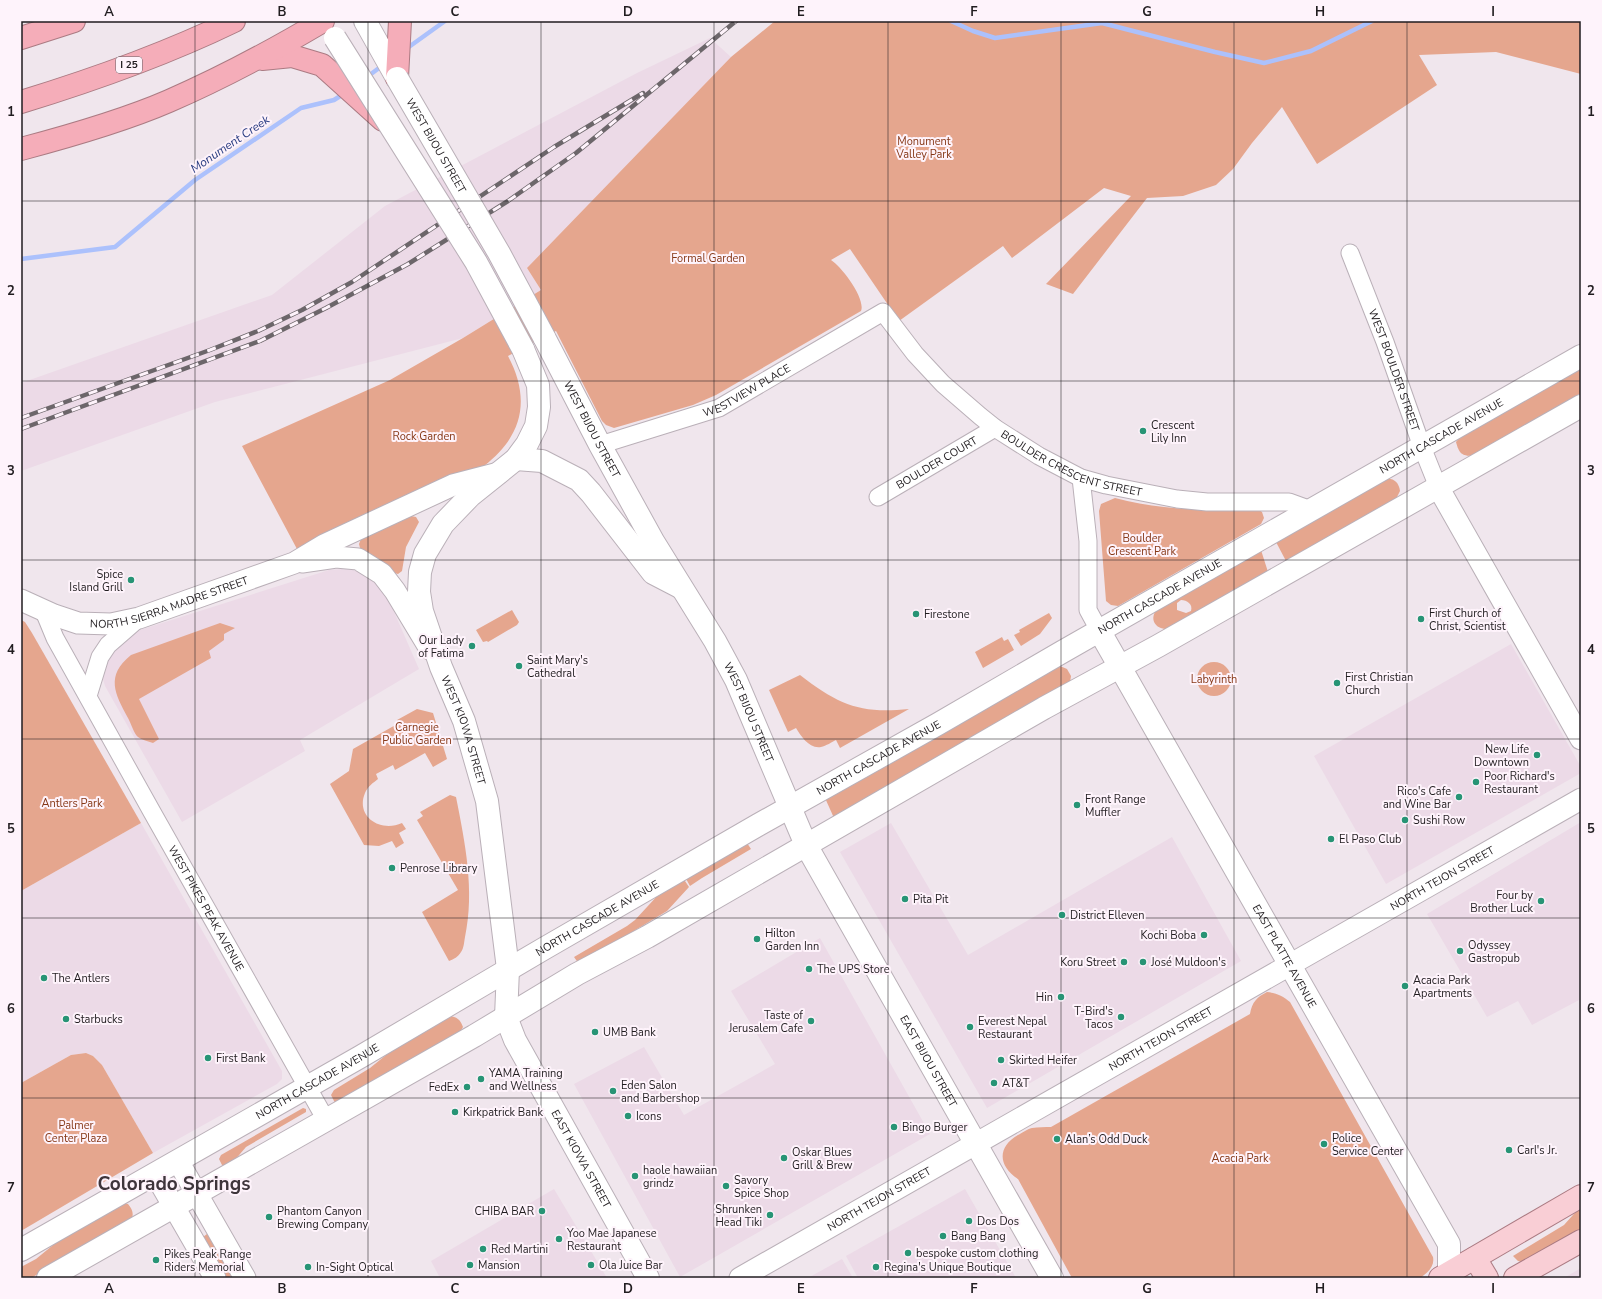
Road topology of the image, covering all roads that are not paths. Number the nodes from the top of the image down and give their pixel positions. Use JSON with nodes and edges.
{"nodes":[{"id":1,"x":74,"y":21,"type":"edge"},
{"id":2,"x":234,"y":21,"type":"edge"},
{"id":3,"x":324,"y":21,"type":"edge"},
{"id":4,"x":365,"y":21,"type":"edge"},
{"id":5,"x":400,"y":21,"type":"edge"},
{"id":6,"x":21,"y":38,"type":"edge"},
{"id":7,"x":253,"y":60,"type":"junction"},
{"id":8,"x":397,"y":78,"type":"junction"},
{"id":9,"x":21,"y":102,"type":"edge"},
{"id":10,"x":393,"y":130,"type":"junction"},
{"id":11,"x":21,"y":149,"type":"edge"},
{"id":12,"x":1350,"y":253,"type":"dead end"},
{"id":13,"x":883,"y":312,"type":"joint"},
{"id":14,"x":1581,"y":356,"type":"edge"},
{"id":15,"x":1581,"y":406,"type":"edge"},
{"id":16,"x":995,"y":428,"type":"junction"},
{"id":17,"x":600,"y":445,"type":"junction"},
{"id":18,"x":1422,"y":447,"type":"junction"},
{"id":19,"x":516,"y":459,"type":"junction"},
{"id":20,"x":499,"y":473,"type":"junction"},
{"id":21,"x":1081,"y":478,"type":"junction"},
{"id":22,"x":1438,"y":487,"type":"junction"},
{"id":23,"x":878,"y":497,"type":"dead end"},
{"id":24,"x":1311,"y":510,"type":"junction"},
{"id":25,"x":294,"y":563,"type":"junction"},
{"id":26,"x":681,"y":588,"type":"junction"},
{"id":27,"x":21,"y":600,"type":"edge"},
{"id":28,"x":43,"y":609,"type":"junction"},
{"id":29,"x":139,"y":618,"type":"junction"},
{"id":30,"x":1100,"y":632,"type":"junction"},
{"id":31,"x":441,"y":667,"type":"junction"},
{"id":32,"x":1120,"y":667,"type":"junction"},
{"id":33,"x":88,"y":696,"type":"junction"},
{"id":34,"x":1581,"y":739,"type":"edge"},
{"id":35,"x":1581,"y":799,"type":"edge"},
{"id":36,"x":790,"y":807,"type":"junction"},
{"id":37,"x":806,"y":844,"type":"junction"},
{"id":38,"x":1290,"y":965,"type":"junction"},
{"id":39,"x":508,"y":969,"type":"junction"},
{"id":40,"x":506,"y":1017,"type":"junction"},
{"id":41,"x":308,"y":1087,"type":"junction"},
{"id":42,"x":326,"y":1120,"type":"junction"},
{"id":43,"x":976,"y":1144,"type":"junction"},
{"id":44,"x":178,"y":1161,"type":"junction"},
{"id":45,"x":155,"y":1174,"type":"junction"},
{"id":46,"x":197,"y":1193,"type":"junction"},
{"id":47,"x":1581,"y":1196,"type":"edge"},
{"id":48,"x":174,"y":1206,"type":"junction"},
{"id":49,"x":1581,"y":1241,"type":"edge"},
{"id":50,"x":1449,"y":1244,"type":"junction"},
{"id":51,"x":21,"y":1250,"type":"edge"},
{"id":52,"x":1475,"y":1258,"type":"junction"},
{"id":53,"x":1447,"y":1276,"type":"edge"},
{"id":54,"x":48,"y":1278,"type":"edge"},
{"id":55,"x":215,"y":1278,"type":"edge"},
{"id":56,"x":244,"y":1278,"type":"edge"},
{"id":57,"x":648,"y":1278,"type":"edge"},
{"id":58,"x":740,"y":1278,"type":"edge"},
{"id":59,"x":1052,"y":1278,"type":"edge"},
{"id":60,"x":1487,"y":1278,"type":"edge"},
{"id":61,"x":1515,"y":1278,"type":"edge"}],
"edges":[{"from":1,"to":6,"type":"highway"},
{"from":2,"to":9,"type":"highway","number":"I 25"},
{"from":3,"to":7,"type":"highway"},
{"from":3,"to":10,"type":"main road","bridge":true},
{"from":4,"to":8,"type":"main road","name":"WEST BIJOU STREET"},
{"from":5,"to":8,"type":"highway"},
{"from":7,"to":10,"type":"highway","bridge":true},
{"from":7,"to":11,"type":"highway"},
{"from":8,"to":17,"type":"main road","name":"WEST BIJOU STREET","bridge":true},
{"from":10,"to":19,"type":"main road","name":"WEST KIOWA STREET","bridge":true},
{"from":12,"to":18,"type":"street","name":"WEST BOULDER STREET"},
{"from":13,"to":16,"type":"street","name":"BOULDER CRESCENT STREET"},
{"from":13,"to":17,"type":"street","name":"WESTVIEW PLACE"},
{"from":14,"to":18,"type":"main road","name":"NORTH CASCADE AVENUE"},
{"from":15,"to":22,"type":"main road"},
{"from":16,"to":21,"type":"street","name":"BOULDER CRESCENT STREET"},
{"from":16,"to":23,"type":"street","name":"BOULDER COURT"},
{"from":17,"to":26,"type":"main road","name":"WEST BIJOU STREET"},
{"from":18,"to":22,"type":"street","name":"WEST BOULDER STREET"},
{"from":18,"to":24,"type":"main road","name":"NORTH CASCADE AVENUE"},
{"from":19,"to":20,"type":"main road","name":"WEST KIOWA STREET"},
{"from":19,"to":26,"type":"main road"},
{"from":20,"to":25,"type":"street","name":"NORTH SIERRA MADRE STREET"},
{"from":20,"to":31,"type":"main road","name":"WEST KIOWA STREET"},
{"from":21,"to":24,"type":"street","name":"BOULDER CRESCENT STREET"},
{"from":21,"to":30,"type":"street"},
{"from":22,"to":32,"type":"main road"},
{"from":22,"to":34,"type":"street"},
{"from":24,"to":30,"type":"main road","name":"NORTH CASCADE AVENUE"},
{"from":25,"to":29,"type":"street","name":"NORTH SIERRA MADRE STREET"},
{"from":25,"to":31,"type":"street","name":"NORTH SIERRA MADRE STREET"},
{"from":26,"to":36,"type":"main road","name":"WEST BIJOU STREET"},
{"from":27,"to":28,"type":"street","name":"NORTH SIERRA MADRE STREET"},
{"from":28,"to":29,"type":"street","name":"NORTH SIERRA MADRE STREET"},
{"from":28,"to":33,"type":"street","name":"WEST PIKES PEAK AVENUE"},
{"from":29,"to":33,"type":"street"},
{"from":30,"to":32,"type":"main road","name":"EAST PLATTE AVENUE"},
{"from":30,"to":36,"type":"main road","name":"NORTH CASCADE AVENUE"},
{"from":31,"to":39,"type":"main road","name":"WEST KIOWA STREET"},
{"from":32,"to":37,"type":"main road"},
{"from":32,"to":38,"type":"main road","name":"EAST PLATTE AVENUE"},
{"from":33,"to":41,"type":"street","name":"WEST PIKES PEAK AVENUE"},
{"from":35,"to":38,"type":"street","name":"NORTH TEJON STREET"},
{"from":36,"to":37,"type":"main road","name":"WEST BIJOU STREET"},
{"from":36,"to":39,"type":"main road","name":"NORTH CASCADE AVENUE"},
{"from":37,"to":40,"type":"main road"},
{"from":37,"to":43,"type":"main road","name":"EAST BIJOU STREET"},
{"from":38,"to":43,"type":"street","name":"NORTH TEJON STREET"},
{"from":38,"to":50,"type":"main road","name":"EAST PLATTE AVENUE"},
{"from":39,"to":40,"type":"main road","name":"WEST KIOWA STREET"},
{"from":39,"to":41,"type":"main road","name":"NORTH CASCADE AVENUE"},
{"from":40,"to":42,"type":"main road"},
{"from":40,"to":57,"type":"main road","name":"EAST KIOWA STREET"},
{"from":41,"to":42,"type":"street","name":"WEST PIKES PEAK AVENUE"},
{"from":41,"to":44,"type":"main road","name":"NORTH CASCADE AVENUE"},
{"from":42,"to":46,"type":"main road"},
{"from":43,"to":58,"type":"street","name":"NORTH TEJON STREET"},
{"from":43,"to":59,"type":"main road","name":"EAST BIJOU STREET"},
{"from":44,"to":45,"type":"main road","name":"NORTH CASCADE AVENUE"},
{"from":44,"to":46,"type":"street"},
{"from":45,"to":48,"type":"street"},
{"from":45,"to":51,"type":"main road","name":"NORTH CASCADE AVENUE"},
{"from":46,"to":48,"type":"main road"},
{"from":46,"to":56,"type":"street"},
{"from":47,"to":52,"type":"main road"},
{"from":48,"to":54,"type":"main road"},
{"from":48,"to":55,"type":"street"},
{"from":49,"to":61,"type":"main road"},
{"from":50,"to":52,"type":"main road"},
{"from":50,"to":53,"type":"main road","name":"EAST PLATTE AVENUE"},
{"from":52,"to":53,"type":"main road"},
{"from":52,"to":60,"type":"main road"}]}
